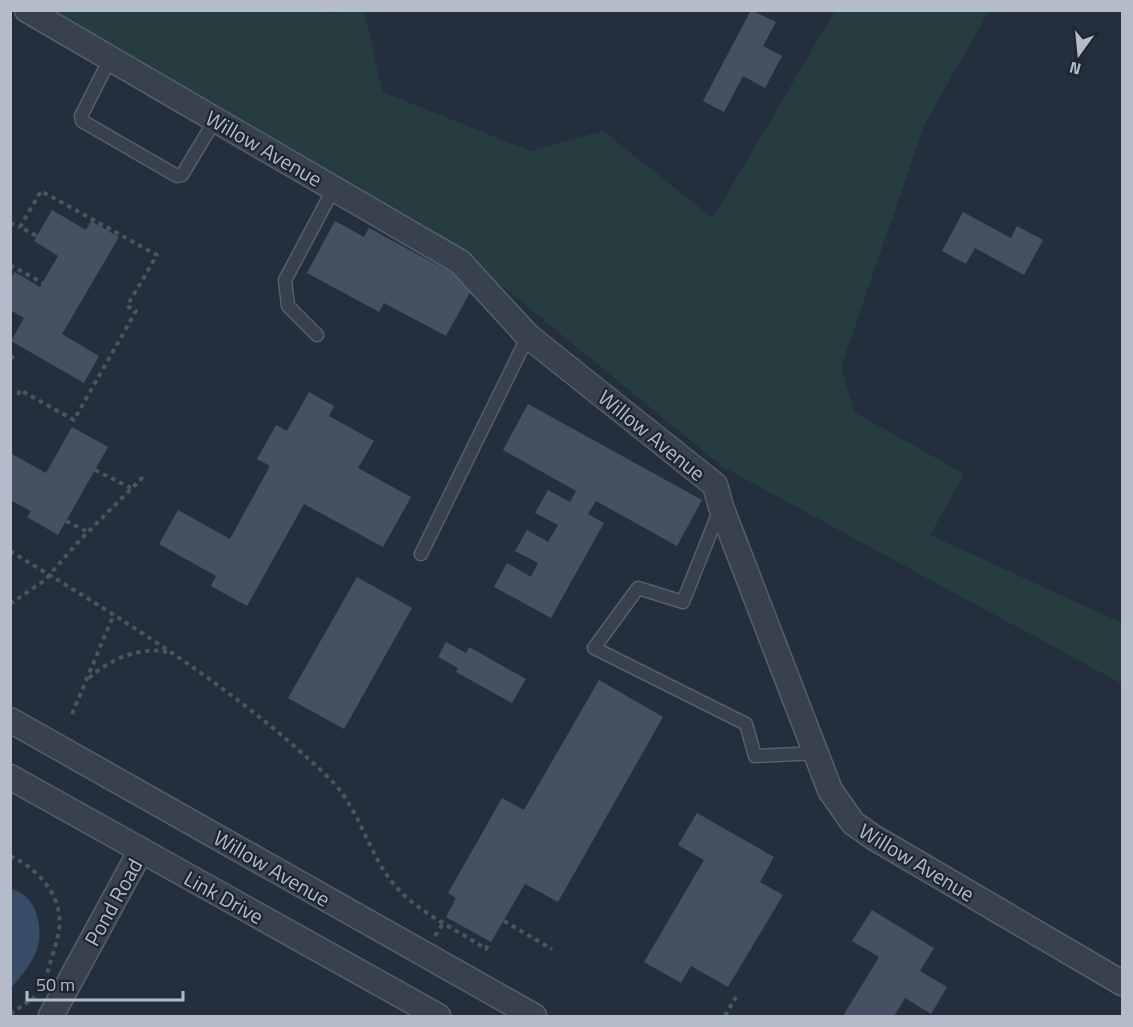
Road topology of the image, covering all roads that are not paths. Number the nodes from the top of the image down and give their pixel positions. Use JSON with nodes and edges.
{"nodes":[{"id":1,"x":27,"y":10,"type":"edge"},
{"id":2,"x":110,"y":59,"type":"junction"},
{"id":3,"x":215,"y":120,"type":"junction"},
{"id":4,"x":334,"y":188,"type":"junction"},
{"id":5,"x":318,"y":335,"type":"dead end"},
{"id":6,"x":528,"y":336,"type":"junction"},
{"id":7,"x":721,"y":507,"type":"junction"},
{"id":8,"x":421,"y":554,"type":"dead end"},
{"id":9,"x":10,"y":720,"type":"edge"},
{"id":10,"x":817,"y":753,"type":"junction"},
{"id":11,"x":10,"y":777,"type":"edge"},
{"id":12,"x":141,"y":850,"type":"junction"},
{"id":13,"x":1122,"y":983,"type":"edge"},
{"id":14,"x":51,"y":1017,"type":"edge"},
{"id":15,"x":438,"y":1017,"type":"edge"},
{"id":16,"x":534,"y":1017,"type":"edge"}],
"edges":[{"from":1,"to":2,"type":"street","name":"Willow Avenue"},
{"from":2,"to":3,"type":"street","name":"Willow Avenue"},
{"from":2,"to":3,"type":"lane"},
{"from":3,"to":4,"type":"street","name":"Willow Avenue"},
{"from":4,"to":5,"type":"lane"},
{"from":4,"to":6,"type":"street","name":"Willow Avenue"},
{"from":6,"to":7,"type":"street","name":"Willow Avenue"},
{"from":6,"to":8,"type":"lane"},
{"from":7,"to":10,"type":"street","name":"Willow Avenue"},
{"from":7,"to":10,"type":"lane"},
{"from":9,"to":16,"type":"street","name":"Willow Avenue"},
{"from":10,"to":13,"type":"street","name":"Willow Avenue"},
{"from":11,"to":12,"type":"street","name":"Link Drive"},
{"from":12,"to":14,"type":"street","name":"Pond Road"},
{"from":12,"to":15,"type":"street","name":"Link Drive"}]}
